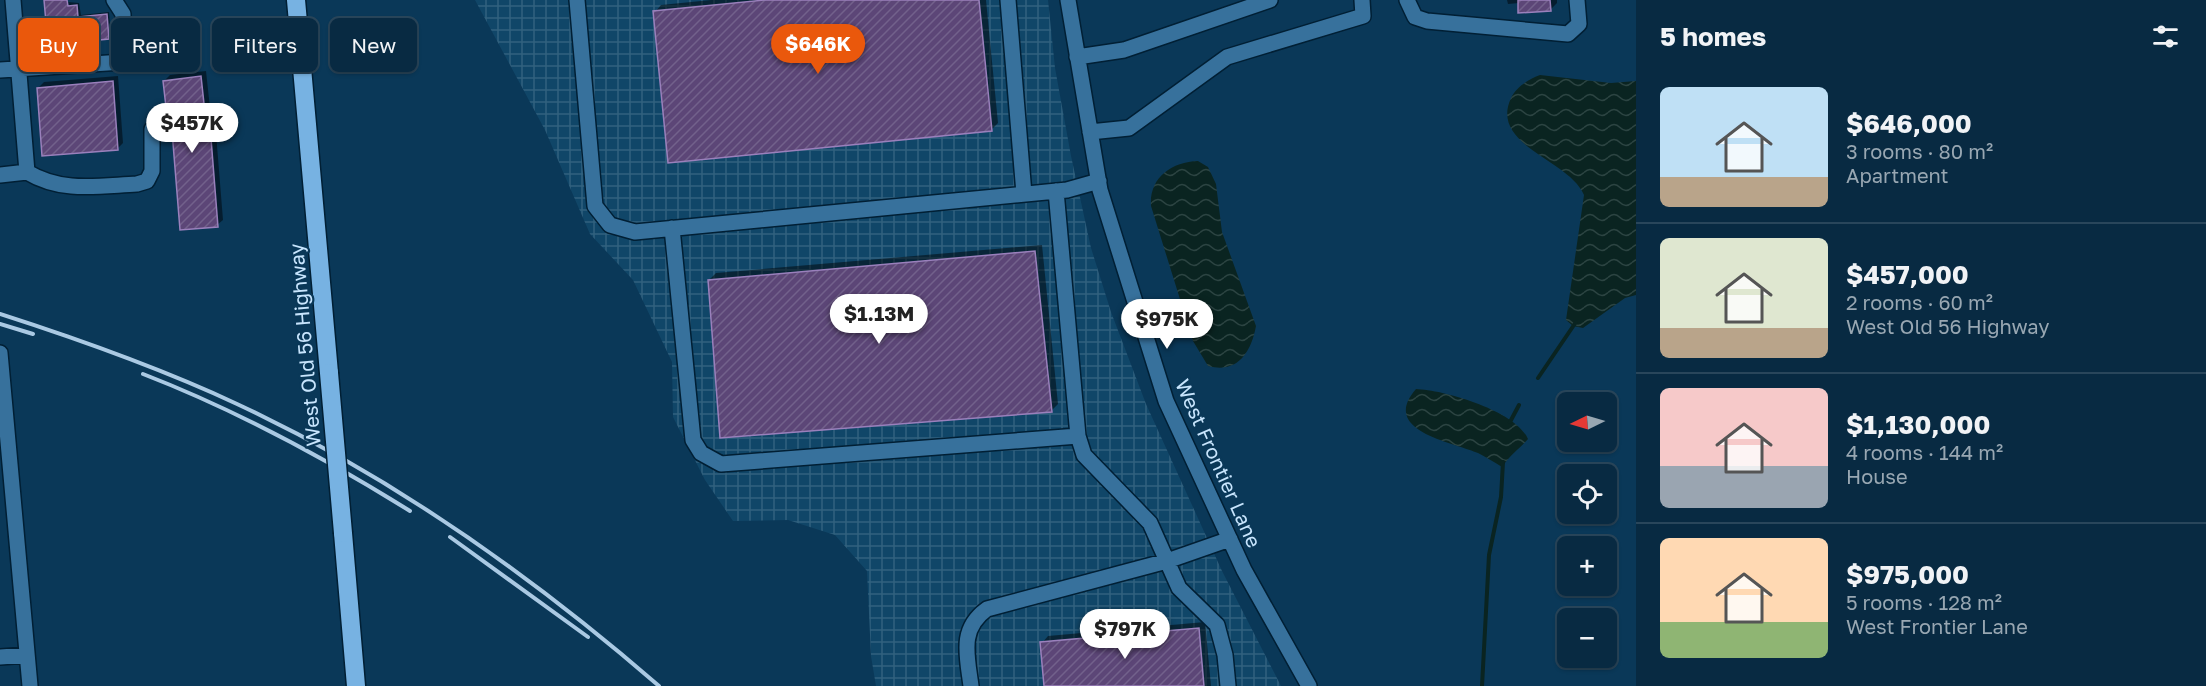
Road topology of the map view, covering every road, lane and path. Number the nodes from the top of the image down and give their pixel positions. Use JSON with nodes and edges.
{"nodes":[{"id":1,"x":13,"y":0,"type":"edge"},
{"id":2,"x":114,"y":0,"type":"edge"},
{"id":3,"x":296,"y":0,"type":"edge"},
{"id":4,"x":576,"y":0,"type":"edge"},
{"id":5,"x":1008,"y":0,"type":"edge"},
{"id":6,"x":1068,"y":0,"type":"edge"},
{"id":7,"x":1270,"y":0,"type":"edge"},
{"id":8,"x":1362,"y":0,"type":"edge"},
{"id":9,"x":1407,"y":0,"type":"edge"},
{"id":10,"x":1577,"y":0,"type":"edge"},
{"id":11,"x":123,"y":18,"type":"edge"},
{"id":12,"x":1077,"y":57,"type":"junction"},
{"id":13,"x":18,"y":58,"type":"edge"},
{"id":14,"x":18,"y":69,"type":"edge"},
{"id":15,"x":0,"y":70,"type":"edge"},
{"id":16,"x":19,"y":72,"type":"edge"},
{"id":17,"x":152,"y":129,"type":"dead end"},
{"id":18,"x":1090,"y":132,"type":"junction"},
{"id":19,"x":27,"y":172,"type":"junction"},
{"id":20,"x":0,"y":175,"type":"edge"},
{"id":21,"x":1099,"y":181,"type":"junction"},
{"id":22,"x":1056,"y":191,"type":"junction"},
{"id":23,"x":1024,"y":194,"type":"junction"},
{"id":24,"x":672,"y":228,"type":"junction"},
{"id":25,"x":0,"y":353,"type":"edge"},
{"id":26,"x":1078,"y":435,"type":"junction"},
{"id":27,"x":1230,"y":539,"type":"junction"},
{"id":28,"x":1167,"y":561,"type":"junction"},
{"id":29,"x":27,"y":655,"type":"junction"},
{"id":30,"x":0,"y":657,"type":"edge"},
{"id":31,"x":30,"y":686,"type":"edge"},
{"id":32,"x":356,"y":686,"type":"edge"},
{"id":33,"x":971,"y":686,"type":"edge"},
{"id":34,"x":1228,"y":686,"type":"edge"},
{"id":35,"x":1309,"y":686,"type":"edge"}],
"edges":[{"from":1,"to":13,"type":"street"},
{"from":2,"to":11,"type":"street"},
{"from":3,"to":32,"type":"highway","name":"West Old 56 Highway","bridge":true},
{"from":4,"to":24,"type":"street"},
{"from":5,"to":23,"type":"street"},
{"from":6,"to":12,"type":"street","name":"West Frontier Lane"},
{"from":7,"to":12,"type":"street"},
{"from":8,"to":18,"type":"street"},
{"from":9,"to":10,"type":"street"},
{"from":12,"to":18,"type":"street","name":"West Frontier Lane"},
{"from":14,"to":15,"type":"street"},
{"from":16,"to":19,"type":"street"},
{"from":17,"to":19,"type":"street"},
{"from":18,"to":21,"type":"street","name":"West Frontier Lane"},
{"from":19,"to":20,"type":"street"},
{"from":21,"to":22,"type":"street"},
{"from":21,"to":27,"type":"street","name":"West Frontier Lane"},
{"from":22,"to":23,"type":"street"},
{"from":22,"to":26,"type":"street"},
{"from":23,"to":24,"type":"street"},
{"from":24,"to":26,"type":"street"},
{"from":25,"to":29,"type":"street"},
{"from":26,"to":28,"type":"street"},
{"from":27,"to":28,"type":"street"},
{"from":27,"to":35,"type":"street","name":"West Frontier Lane"},
{"from":28,"to":33,"type":"street"},
{"from":28,"to":34,"type":"street"},
{"from":29,"to":30,"type":"street"},
{"from":29,"to":31,"type":"street"}]}
